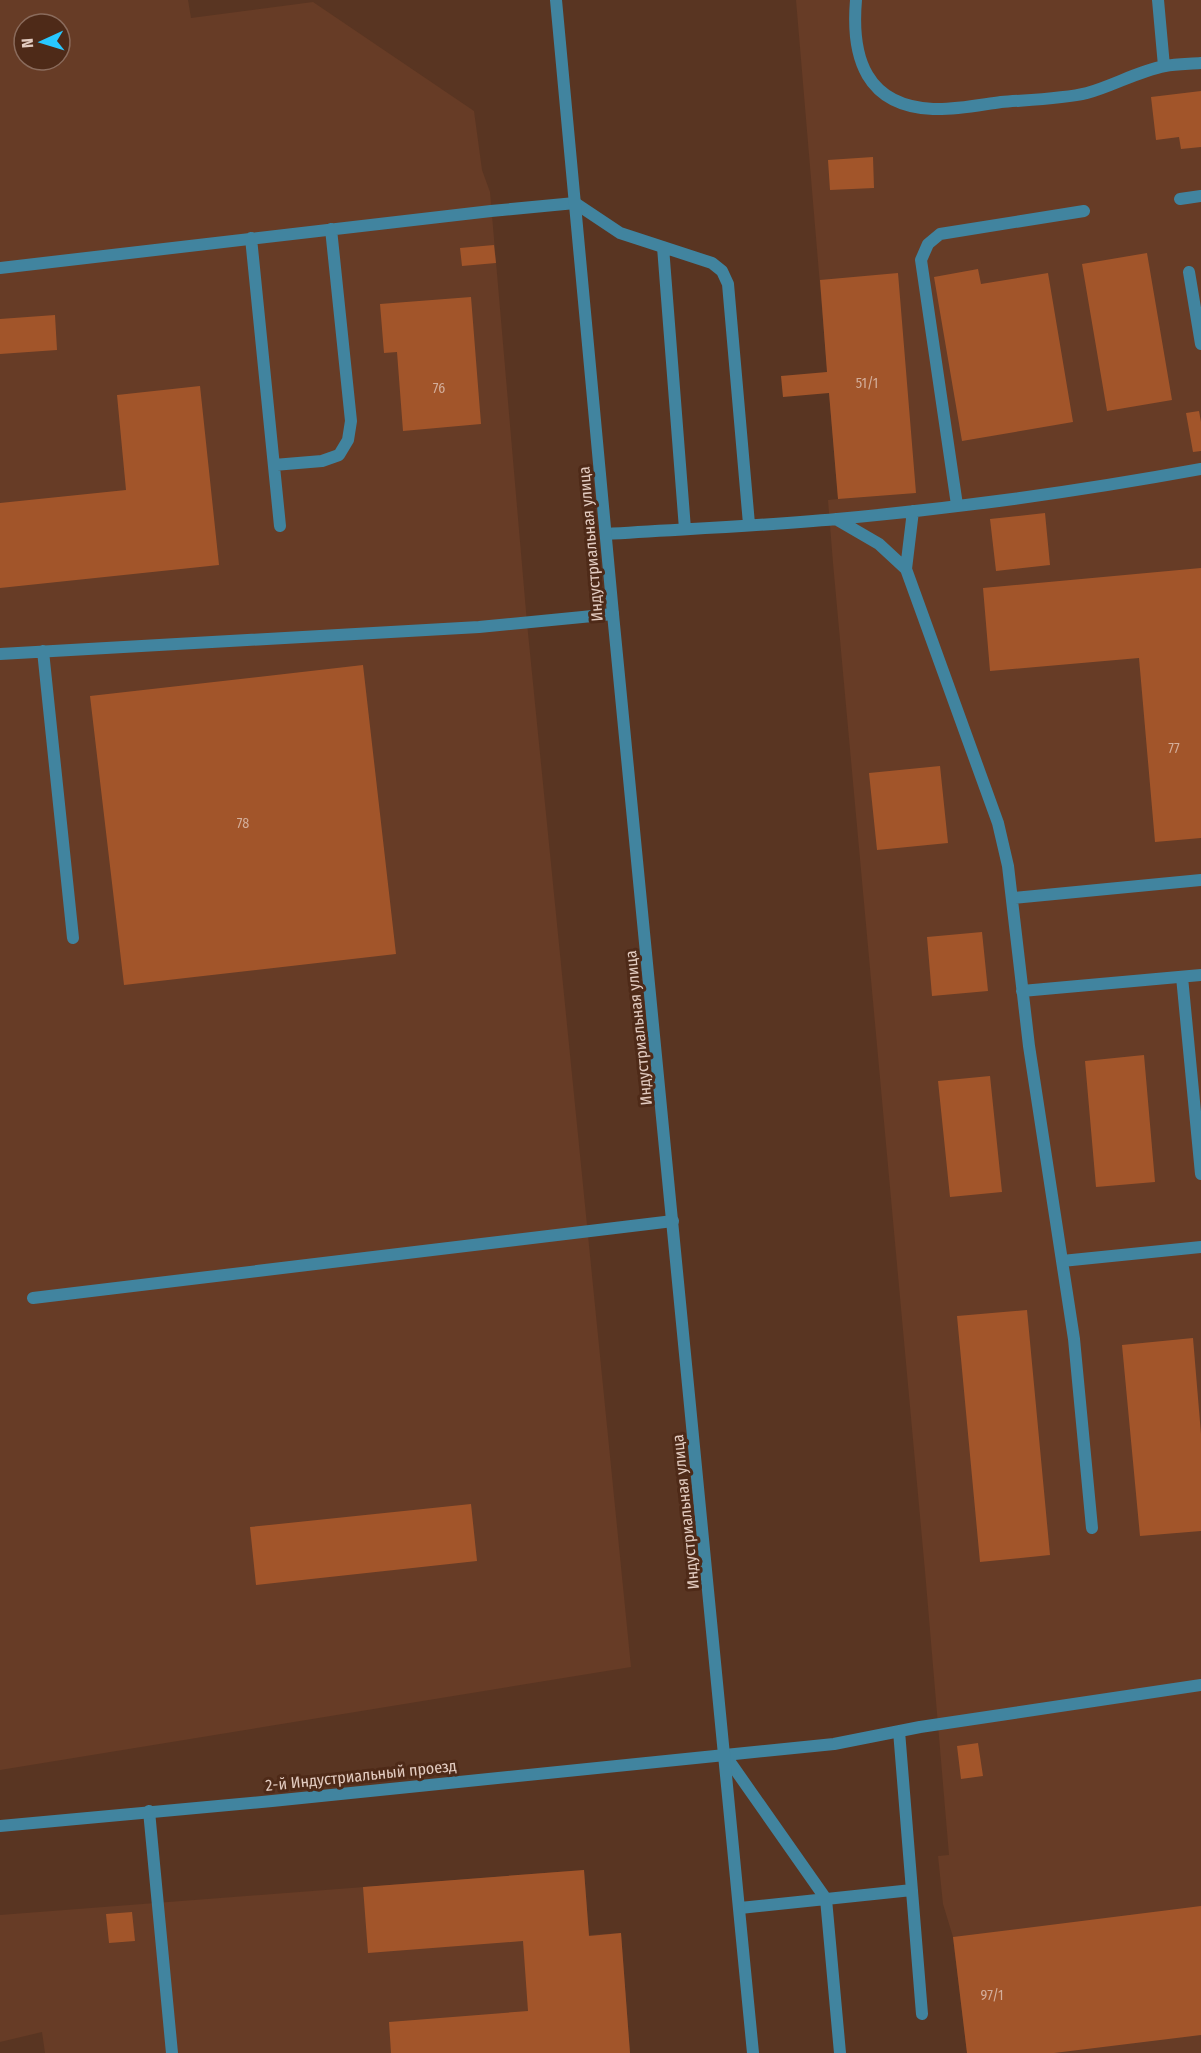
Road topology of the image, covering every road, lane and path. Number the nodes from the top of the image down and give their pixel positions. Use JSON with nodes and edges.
{"nodes":[{"id":1,"x":556,"y":0,"type":"edge"},
{"id":2,"x":856,"y":0,"type":"edge"},
{"id":3,"x":1158,"y":0,"type":"edge"},
{"id":4,"x":1201,"y":63,"type":"edge"},
{"id":5,"x":1164,"y":66,"type":"junction"},
{"id":6,"x":1201,"y":196,"type":"edge"},
{"id":7,"x":1180,"y":199,"type":"dead end"},
{"id":8,"x":575,"y":203,"type":"junction"},
{"id":9,"x":1084,"y":211,"type":"dead end"},
{"id":10,"x":332,"y":229,"type":"junction"},
{"id":11,"x":251,"y":238,"type":"junction"},
{"id":12,"x":663,"y":247,"type":"junction"},
{"id":13,"x":0,"y":268,"type":"edge"},
{"id":14,"x":1189,"y":272,"type":"dead end"},
{"id":15,"x":1201,"y":344,"type":"edge"},
{"id":16,"x":274,"y":465,"type":"junction"},
{"id":17,"x":1201,"y":469,"type":"edge"},
{"id":18,"x":957,"y":505,"type":"junction"},
{"id":19,"x":913,"y":511,"type":"junction"},
{"id":20,"x":836,"y":519,"type":"junction"},
{"id":21,"x":749,"y":524,"type":"junction"},
{"id":22,"x":280,"y":526,"type":"dead end"},
{"id":23,"x":685,"y":529,"type":"junction"},
{"id":24,"x":606,"y":534,"type":"junction"},
{"id":25,"x":906,"y":569,"type":"junction"},
{"id":26,"x":613,"y":614,"type":"junction"},
{"id":27,"x":43,"y":651,"type":"junction"},
{"id":28,"x":0,"y":654,"type":"edge"},
{"id":29,"x":1201,"y":880,"type":"edge"},
{"id":30,"x":1012,"y":898,"type":"junction"},
{"id":31,"x":73,"y":938,"type":"dead end"},
{"id":32,"x":1201,"y":975,"type":"edge"},
{"id":33,"x":1182,"y":977,"type":"junction"},
{"id":34,"x":1022,"y":991,"type":"junction"},
{"id":35,"x":1201,"y":1174,"type":"edge"},
{"id":36,"x":674,"y":1221,"type":"junction"},
{"id":37,"x":1201,"y":1247,"type":"edge"},
{"id":38,"x":1062,"y":1261,"type":"junction"},
{"id":39,"x":33,"y":1298,"type":"dead end"},
{"id":40,"x":1092,"y":1528,"type":"dead end"},
{"id":41,"x":1201,"y":1685,"type":"edge"},
{"id":42,"x":899,"y":1731,"type":"junction"},
{"id":43,"x":725,"y":1755,"type":"junction"},
{"id":44,"x":149,"y":1811,"type":"junction"},
{"id":45,"x":0,"y":1826,"type":"edge"},
{"id":46,"x":912,"y":1890,"type":"junction"},
{"id":47,"x":826,"y":1899,"type":"junction"},
{"id":48,"x":740,"y":1908,"type":"junction"},
{"id":49,"x":922,"y":2014,"type":"dead end"},
{"id":50,"x":172,"y":2053,"type":"edge"},
{"id":51,"x":753,"y":2053,"type":"edge"},
{"id":52,"x":840,"y":2053,"type":"edge"}],
"edges":[{"from":1,"to":8,"type":"street","name":"Индустриальная улица"},
{"from":2,"to":5,"type":"street"},
{"from":3,"to":5,"type":"street"},
{"from":4,"to":5,"type":"street"},
{"from":6,"to":7,"type":"street"},
{"from":8,"to":10,"type":"street"},
{"from":8,"to":12,"type":"street"},
{"from":8,"to":24,"type":"street","name":"Индустриальная улица"},
{"from":9,"to":18,"type":"street"},
{"from":10,"to":11,"type":"street"},
{"from":10,"to":16,"type":"street"},
{"from":11,"to":13,"type":"street"},
{"from":11,"to":16,"type":"street"},
{"from":12,"to":21,"type":"street"},
{"from":12,"to":23,"type":"street"},
{"from":14,"to":15,"type":"street"},
{"from":16,"to":22,"type":"street"},
{"from":17,"to":18,"type":"street"},
{"from":18,"to":19,"type":"street"},
{"from":19,"to":20,"type":"street"},
{"from":19,"to":25,"type":"street"},
{"from":20,"to":21,"type":"street"},
{"from":20,"to":25,"type":"street"},
{"from":21,"to":23,"type":"street"},
{"from":23,"to":24,"type":"street"},
{"from":24,"to":26,"type":"street","name":"Индустриальная улица"},
{"from":25,"to":30,"type":"street"},
{"from":26,"to":27,"type":"street"},
{"from":26,"to":36,"type":"street","name":"Индустриальная улица"},
{"from":27,"to":28,"type":"street"},
{"from":27,"to":31,"type":"street"},
{"from":29,"to":30,"type":"street"},
{"from":30,"to":34,"type":"street"},
{"from":32,"to":33,"type":"street"},
{"from":33,"to":34,"type":"street"},
{"from":33,"to":35,"type":"street"},
{"from":34,"to":38,"type":"street"},
{"from":36,"to":39,"type":"street"},
{"from":36,"to":43,"type":"street","name":"Индустриальная улица"},
{"from":37,"to":38,"type":"street"},
{"from":38,"to":40,"type":"street"},
{"from":41,"to":42,"type":"street","name":"2-й Индустриальный проезд"},
{"from":42,"to":43,"type":"street","name":"2-й Индустриальный проезд"},
{"from":42,"to":46,"type":"street"},
{"from":43,"to":44,"type":"street","name":"2-й Индустриальный проезд"},
{"from":43,"to":47,"type":"street"},
{"from":43,"to":48,"type":"street","name":"Индустриальная улица"},
{"from":44,"to":45,"type":"street","name":"2-й Индустриальный проезд"},
{"from":44,"to":50,"type":"street"},
{"from":46,"to":47,"type":"street"},
{"from":46,"to":49,"type":"street"},
{"from":47,"to":48,"type":"street"},
{"from":47,"to":52,"type":"street"},
{"from":48,"to":51,"type":"street","name":"Индустриальная улица"}]}
